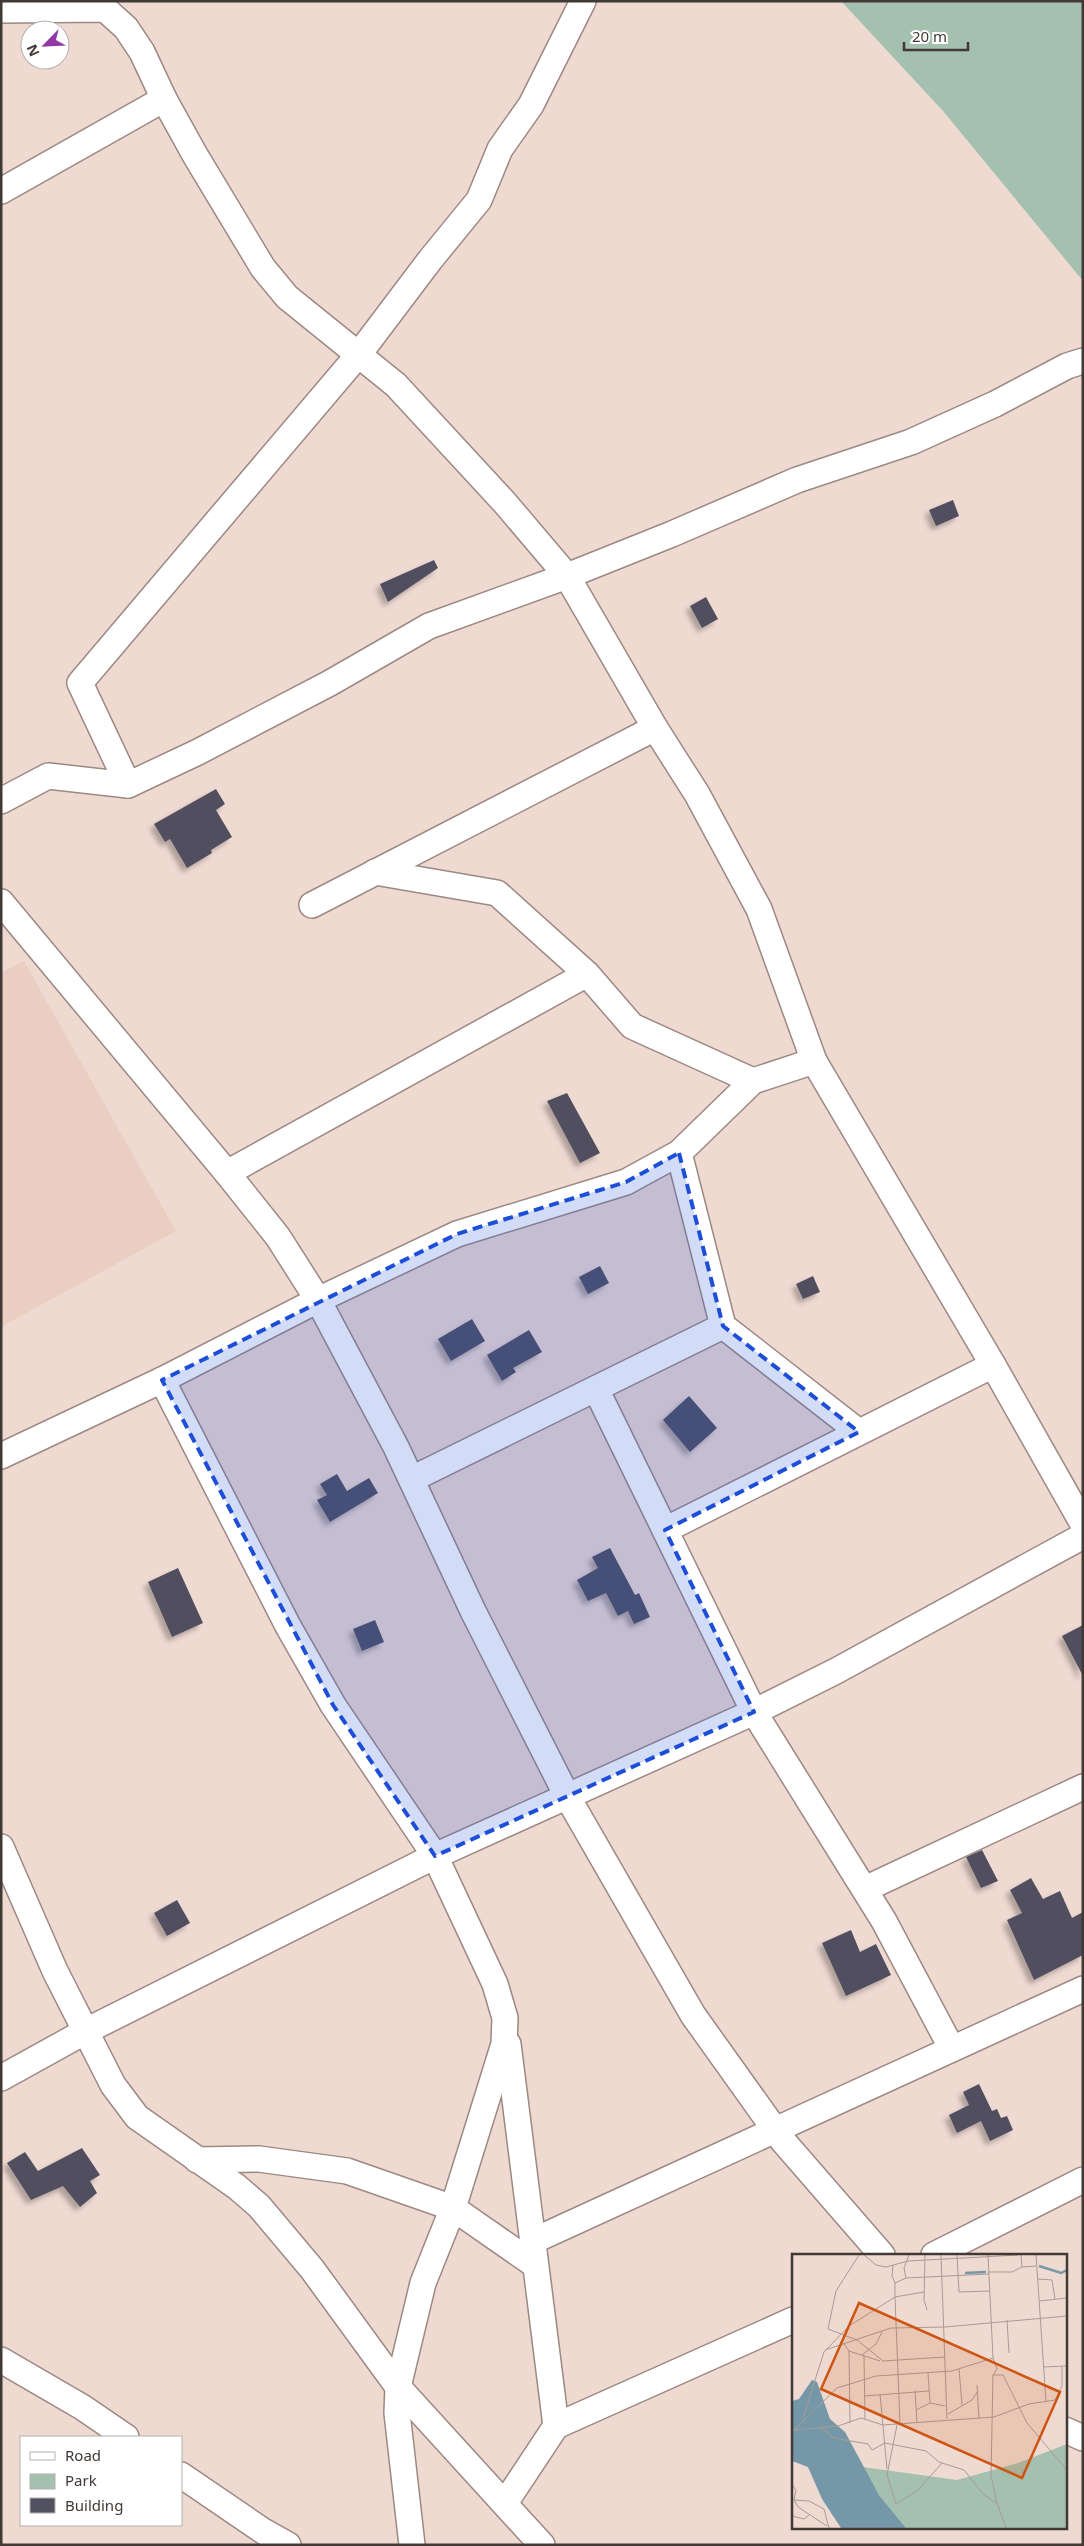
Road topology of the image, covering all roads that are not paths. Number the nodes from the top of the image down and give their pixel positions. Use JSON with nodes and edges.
{"nodes":[{"id":1,"x":583,"y":1,"type":"edge"},
{"id":2,"x":1,"y":10,"type":"edge"},
{"id":3,"x":164,"y":99,"type":"junction"},
{"id":4,"x":1,"y":191,"type":"edge"},
{"id":5,"x":359,"y":354,"type":"junction"},
{"id":6,"x":1083,"y":362,"type":"edge"},
{"id":7,"x":567,"y":576,"type":"junction"},
{"id":8,"x":655,"y":728,"type":"junction"},
{"id":9,"x":128,"y":785,"type":"junction"},
{"id":10,"x":1,"y":802,"type":"edge"},
{"id":11,"x":376,"y":872,"type":"junction"},
{"id":12,"x":1,"y":902,"type":"edge"},
{"id":13,"x":312,"y":905,"type":"dead end"},
{"id":14,"x":587,"y":974,"type":"junction"},
{"id":15,"x":814,"y":1061,"type":"junction"},
{"id":16,"x":753,"y":1081,"type":"junction"},
{"id":17,"x":679,"y":1153,"type":"junction"},
{"id":18,"x":228,"y":1172,"type":"junction"},
{"id":19,"x":318,"y":1300,"type":"junction"},
{"id":20,"x":723,"y":1326,"type":"junction"},
{"id":21,"x":993,"y":1365,"type":"junction"},
{"id":22,"x":162,"y":1380,"type":"junction"},
{"id":23,"x":596,"y":1389,"type":"junction"},
{"id":24,"x":859,"y":1432,"type":"junction"},
{"id":25,"x":1,"y":1456,"type":"edge"},
{"id":26,"x":412,"y":1480,"type":"junction"},
{"id":27,"x":1083,"y":1524,"type":"edge"},
{"id":28,"x":665,"y":1530,"type":"junction"},
{"id":29,"x":1083,"y":1536,"type":"edge"},
{"id":30,"x":754,"y":1712,"type":"junction"},
{"id":31,"x":1083,"y":1787,"type":"edge"},
{"id":32,"x":567,"y":1796,"type":"junction"},
{"id":33,"x":1,"y":1847,"type":"edge"},
{"id":34,"x":435,"y":1856,"type":"junction"},
{"id":35,"x":865,"y":1889,"type":"junction"},
{"id":36,"x":1083,"y":1989,"type":"edge"},
{"id":37,"x":86,"y":2031,"type":"junction"},
{"id":38,"x":506,"y":2034,"type":"junction"},
{"id":39,"x":952,"y":2049,"type":"junction"},
{"id":40,"x":1,"y":2078,"type":"edge"},
{"id":41,"x":776,"y":2130,"type":"junction"},
{"id":42,"x":197,"y":2160,"type":"junction"},
{"id":43,"x":1083,"y":2180,"type":"edge"},
{"id":44,"x":453,"y":2208,"type":"junction"},
{"id":45,"x":534,"y":2253,"type":"junction"},
{"id":46,"x":881,"y":2254,"type":"edge"},
{"id":47,"x":936,"y":2254,"type":"edge"},
{"id":48,"x":792,"y":2320,"type":"edge"},
{"id":49,"x":1,"y":2360,"type":"edge"},
{"id":50,"x":398,"y":2387,"type":"junction"},
{"id":51,"x":556,"y":2426,"type":"junction"},
{"id":52,"x":1066,"y":2430,"type":"edge"},
{"id":53,"x":125,"y":2436,"type":"edge"},
{"id":54,"x":1083,"y":2438,"type":"edge"},
{"id":55,"x":182,"y":2476,"type":"edge"},
{"id":56,"x":505,"y":2503,"type":"junction"},
{"id":57,"x":288,"y":2545,"type":"edge"},
{"id":58,"x":412,"y":2545,"type":"edge"},
{"id":59,"x":542,"y":2545,"type":"edge"}],
"edges":[{"from":1,"to":5,"type":"street"},
{"from":2,"to":3,"type":"street"},
{"from":3,"to":4,"type":"street"},
{"from":3,"to":5,"type":"street"},
{"from":5,"to":7,"type":"street"},
{"from":5,"to":9,"type":"street"},
{"from":6,"to":7,"type":"street"},
{"from":7,"to":8,"type":"street"},
{"from":7,"to":9,"type":"street"},
{"from":8,"to":11,"type":"street"},
{"from":8,"to":15,"type":"street"},
{"from":9,"to":10,"type":"street"},
{"from":11,"to":13,"type":"street"},
{"from":11,"to":14,"type":"street"},
{"from":12,"to":18,"type":"street"},
{"from":14,"to":16,"type":"street"},
{"from":14,"to":18,"type":"street"},
{"from":15,"to":16,"type":"street"},
{"from":15,"to":21,"type":"street"},
{"from":16,"to":17,"type":"street"},
{"from":17,"to":19,"type":"street"},
{"from":17,"to":20,"type":"street"},
{"from":18,"to":19,"type":"street"},
{"from":19,"to":22,"type":"street"},
{"from":19,"to":26,"type":"street"},
{"from":20,"to":23,"type":"street"},
{"from":20,"to":24,"type":"street"},
{"from":21,"to":24,"type":"street"},
{"from":21,"to":27,"type":"street"},
{"from":22,"to":25,"type":"street"},
{"from":22,"to":34,"type":"street"},
{"from":23,"to":26,"type":"street"},
{"from":23,"to":28,"type":"street"},
{"from":24,"to":28,"type":"street"},
{"from":26,"to":32,"type":"street"},
{"from":28,"to":30,"type":"street"},
{"from":29,"to":30,"type":"street"},
{"from":30,"to":32,"type":"street"},
{"from":30,"to":35,"type":"street"},
{"from":31,"to":35,"type":"street"},
{"from":32,"to":34,"type":"street"},
{"from":32,"to":41,"type":"street"},
{"from":33,"to":37,"type":"street"},
{"from":34,"to":37,"type":"street"},
{"from":34,"to":38,"type":"street"},
{"from":35,"to":39,"type":"street"},
{"from":36,"to":39,"type":"street"},
{"from":37,"to":40,"type":"street"},
{"from":37,"to":42,"type":"street"},
{"from":38,"to":44,"type":"street"},
{"from":38,"to":45,"type":"street"},
{"from":39,"to":41,"type":"street"},
{"from":41,"to":45,"type":"street"},
{"from":41,"to":46,"type":"street"},
{"from":42,"to":44,"type":"street"},
{"from":42,"to":50,"type":"street"},
{"from":43,"to":47,"type":"street"},
{"from":44,"to":45,"type":"street"},
{"from":44,"to":50,"type":"street"},
{"from":45,"to":51,"type":"street"},
{"from":48,"to":51,"type":"street"},
{"from":49,"to":53,"type":"street"},
{"from":50,"to":56,"type":"street"},
{"from":50,"to":58,"type":"street"},
{"from":51,"to":56,"type":"street"},
{"from":52,"to":54,"type":"street"},
{"from":55,"to":57,"type":"street"},
{"from":56,"to":59,"type":"street"}]}
